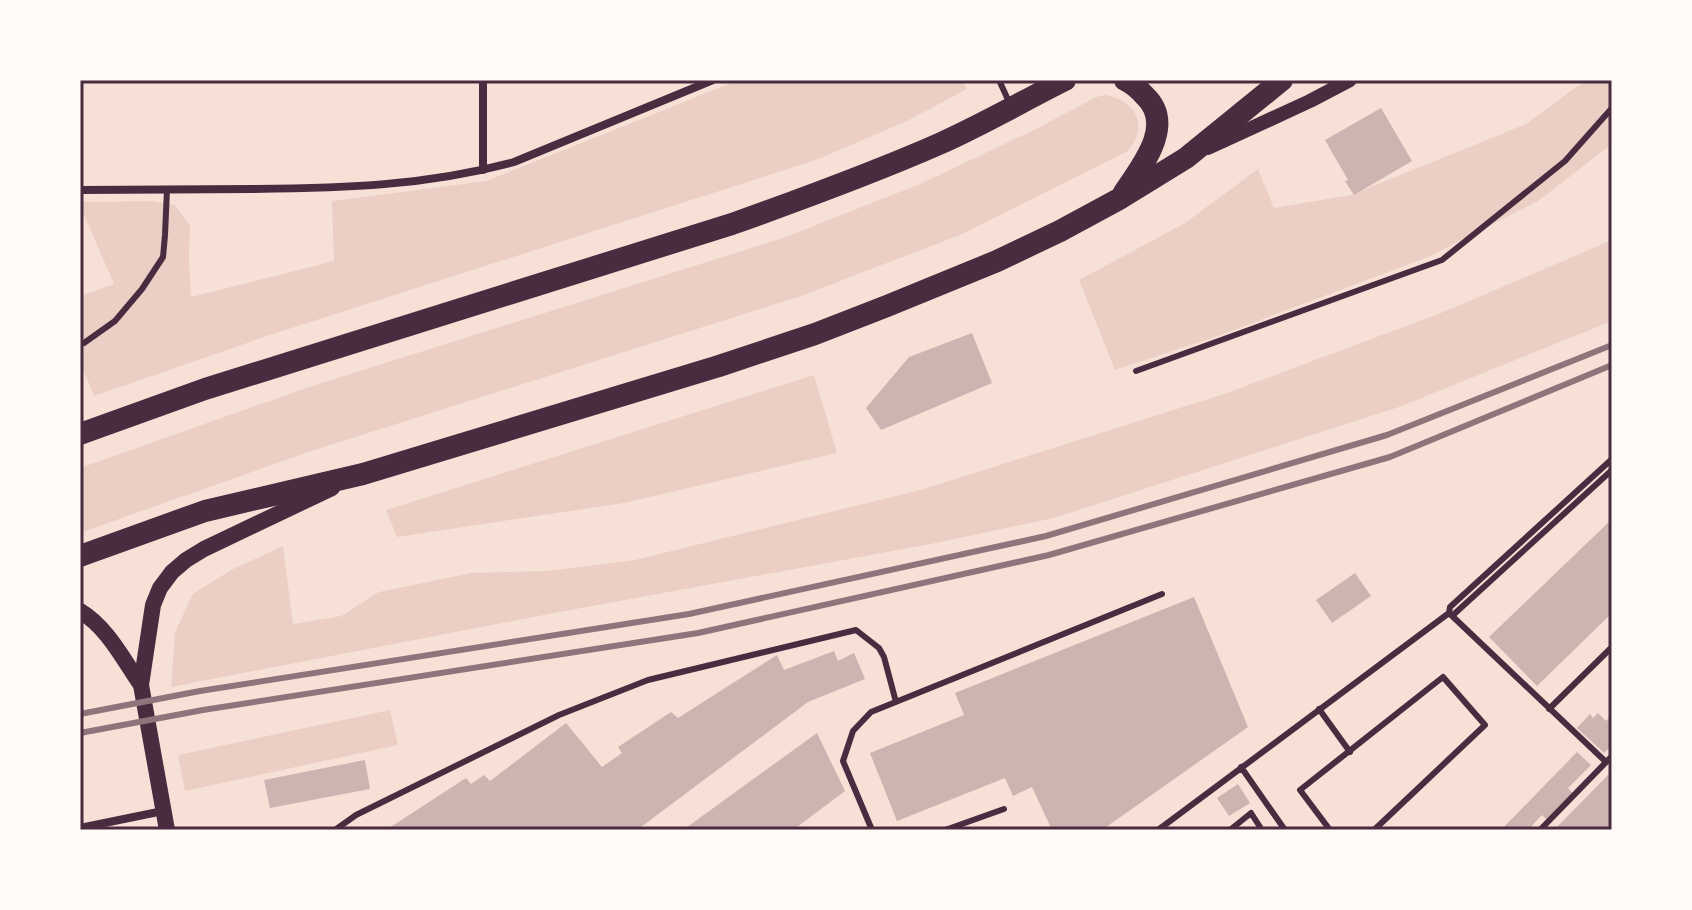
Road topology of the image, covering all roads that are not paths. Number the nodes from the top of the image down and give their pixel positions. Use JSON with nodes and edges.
{"nodes":[{"id":1,"x":483,"y":80,"type":"edge"},
{"id":2,"x":713,"y":80,"type":"edge"},
{"id":3,"x":999,"y":80,"type":"edge"},
{"id":4,"x":1065,"y":80,"type":"edge"},
{"id":5,"x":1125,"y":80,"type":"edge"},
{"id":6,"x":1282,"y":80,"type":"edge"},
{"id":7,"x":1350,"y":80,"type":"edge"},
{"id":8,"x":1011,"y":107,"type":"junction"},
{"id":9,"x":1612,"y":108,"type":"edge"},
{"id":10,"x":1186,"y":158,"type":"junction"},
{"id":11,"x":483,"y":170,"type":"junction"},
{"id":12,"x":167,"y":189,"type":"junction"},
{"id":13,"x":80,"y":190,"type":"edge"},
{"id":14,"x":1121,"y":198,"type":"junction"},
{"id":15,"x":84,"y":343,"type":"dead end"},
{"id":16,"x":1136,"y":371,"type":"dead end"},
{"id":17,"x":80,"y":434,"type":"edge"},
{"id":18,"x":1612,"y":459,"type":"edge"},
{"id":19,"x":1612,"y":470,"type":"edge"},
{"id":20,"x":363,"y":474,"type":"junction"},
{"id":21,"x":80,"y":556,"type":"edge"},
{"id":22,"x":1162,"y":594,"type":"dead end"},
{"id":23,"x":80,"y":611,"type":"edge"},
{"id":24,"x":1450,"y":614,"type":"junction"},
{"id":25,"x":1612,"y":647,"type":"edge"},
{"id":26,"x":141,"y":685,"type":"junction"},
{"id":27,"x":896,"y":702,"type":"junction"},
{"id":28,"x":1319,"y":709,"type":"junction"},
{"id":29,"x":1549,"y":709,"type":"junction"},
{"id":30,"x":1350,"y":752,"type":"junction"},
{"id":31,"x":1612,"y":756,"type":"edge"},
{"id":32,"x":1606,"y":762,"type":"junction"},
{"id":33,"x":1241,"y":767,"type":"junction"},
{"id":34,"x":1004,"y":809,"type":"dead end"},
{"id":35,"x":164,"y":811,"type":"junction"},
{"id":36,"x":1276,"y":816,"type":"junction"},
{"id":37,"x":80,"y":828,"type":"edge"},
{"id":38,"x":1261,"y":828,"type":"edge"},
{"id":39,"x":167,"y":830,"type":"edge"},
{"id":40,"x":335,"y":830,"type":"edge"},
{"id":41,"x":872,"y":830,"type":"edge"},
{"id":42,"x":945,"y":830,"type":"edge"},
{"id":43,"x":1158,"y":830,"type":"edge"},
{"id":44,"x":1230,"y":830,"type":"edge"},
{"id":45,"x":1285,"y":830,"type":"edge"},
{"id":46,"x":1330,"y":830,"type":"edge"},
{"id":47,"x":1374,"y":830,"type":"edge"},
{"id":48,"x":1540,"y":830,"type":"edge"}],
"edges":[{"from":1,"to":11,"type":"street"},
{"from":2,"to":11,"type":"street"},
{"from":3,"to":8,"type":"lane"},
{"from":4,"to":8,"type":"highway"},
{"from":5,"to":14,"type":"highway"},
{"from":6,"to":10,"type":"highway"},
{"from":7,"to":10,"type":"street"},
{"from":8,"to":17,"type":"highway"},
{"from":9,"to":16,"type":"lane"},
{"from":10,"to":14,"type":"highway"},
{"from":11,"to":12,"type":"street"},
{"from":12,"to":13,"type":"street"},
{"from":12,"to":15,"type":"lane"},
{"from":14,"to":20,"type":"highway"},
{"from":18,"to":24,"type":"lane"},
{"from":19,"to":24,"type":"lane"},
{"from":20,"to":21,"type":"highway"},
{"from":20,"to":26,"type":"main road"},
{"from":22,"to":27,"type":"lane"},
{"from":23,"to":26,"type":"main road"},
{"from":24,"to":28,"type":"lane"},
{"from":24,"to":29,"type":"lane"},
{"from":25,"to":29,"type":"lane"},
{"from":26,"to":35,"type":"main road"},
{"from":27,"to":40,"type":"lane"},
{"from":27,"to":41,"type":"lane"},
{"from":28,"to":30,"type":"lane"},
{"from":28,"to":33,"type":"lane"},
{"from":29,"to":32,"type":"lane"},
{"from":30,"to":46,"type":"lane"},
{"from":30,"to":47,"type":"lane"},
{"from":31,"to":32,"type":"lane"},
{"from":32,"to":48,"type":"lane"},
{"from":33,"to":36,"type":"lane"},
{"from":33,"to":43,"type":"lane"},
{"from":34,"to":42,"type":"lane"},
{"from":35,"to":37,"type":"street"},
{"from":35,"to":39,"type":"main road"},
{"from":36,"to":38,"type":"lane"},
{"from":36,"to":45,"type":"lane"},
{"from":38,"to":44,"type":"lane"}]}
